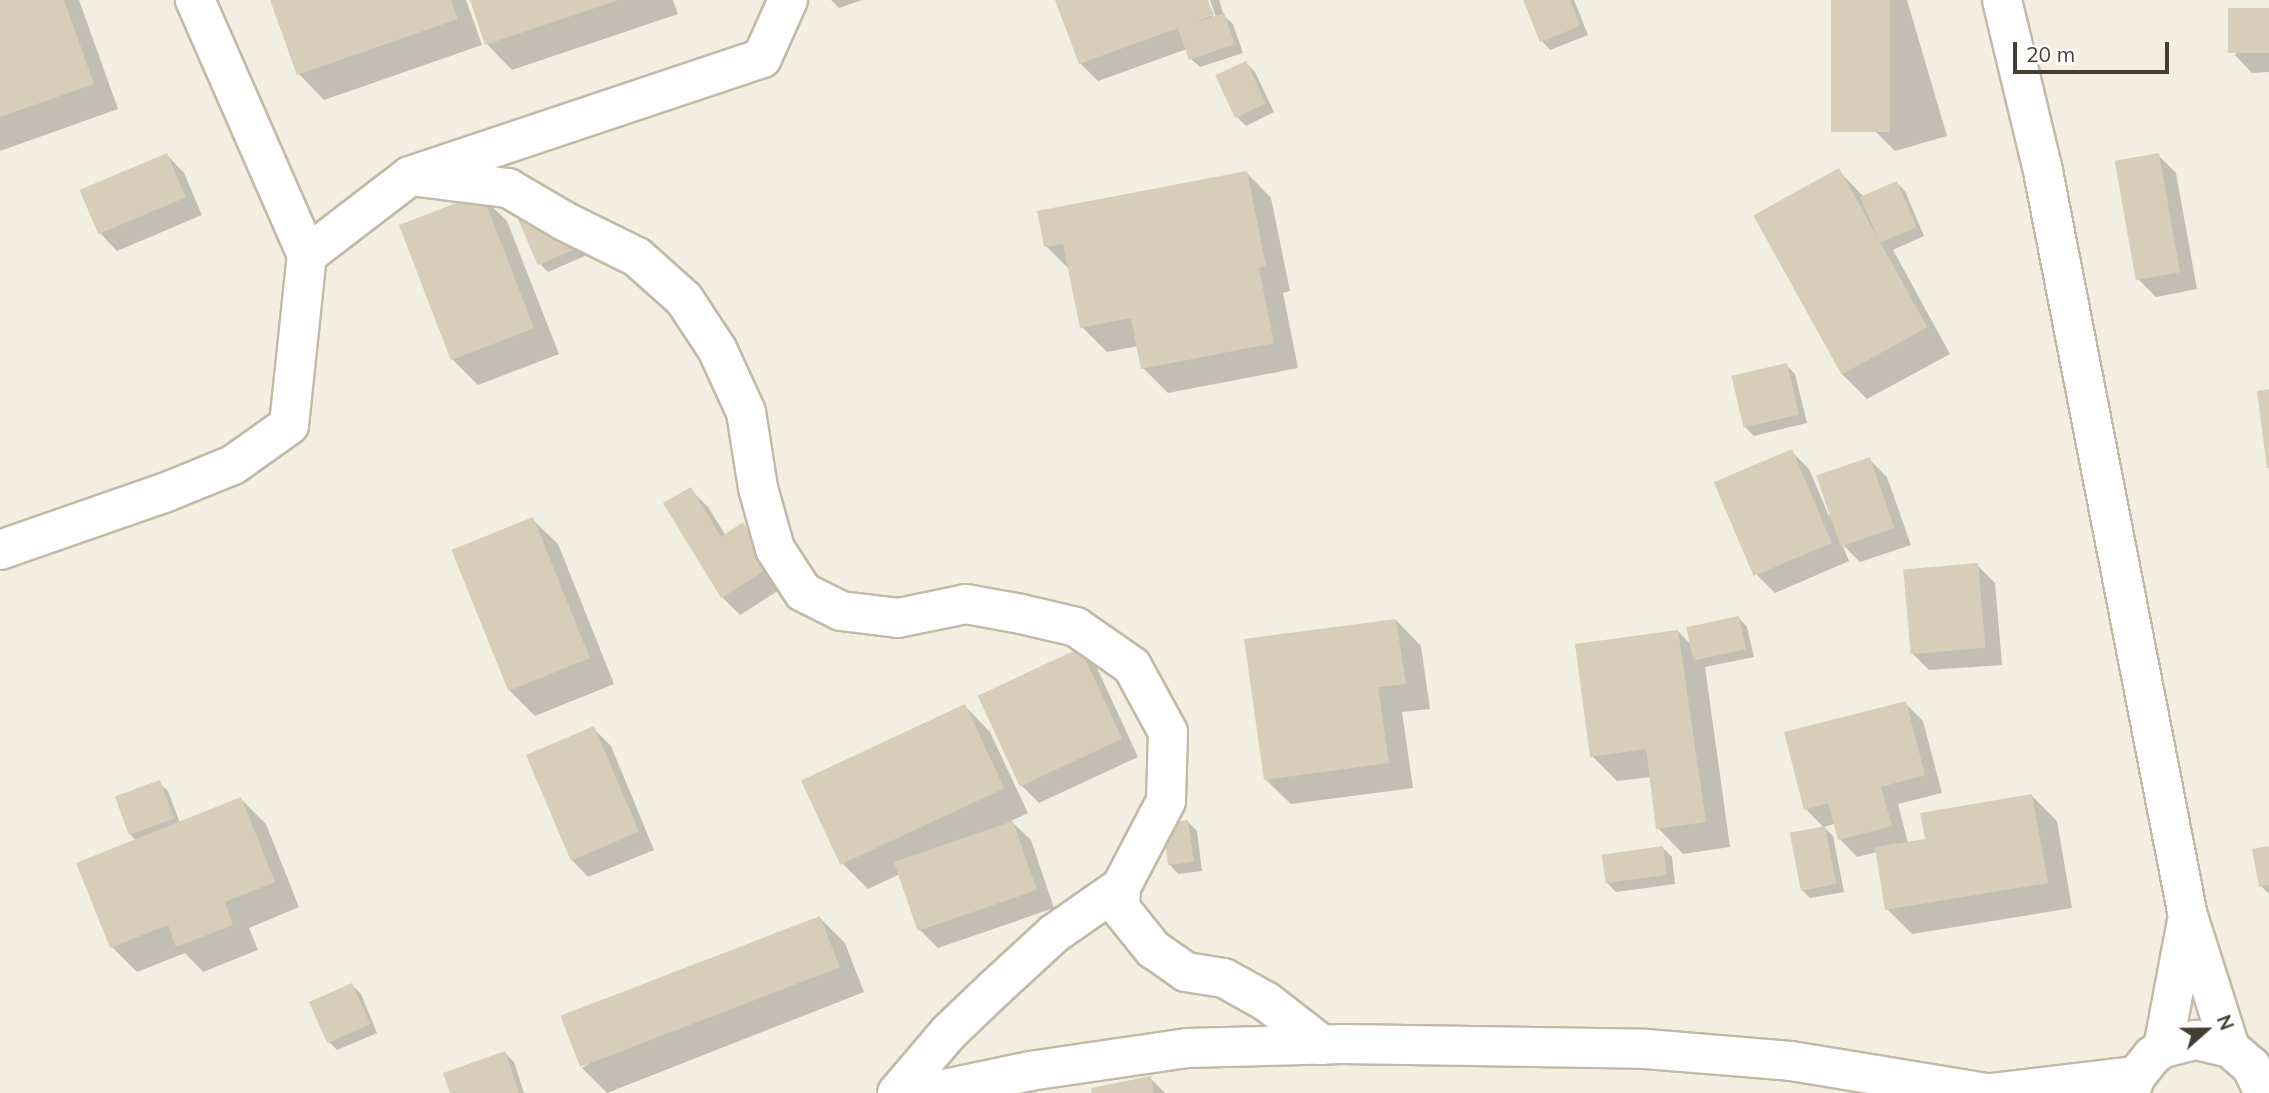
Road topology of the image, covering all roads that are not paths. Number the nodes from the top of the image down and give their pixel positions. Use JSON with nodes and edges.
{"nodes":[{"id":1,"x":195,"y":0,"type":"edge"},
{"id":2,"x":788,"y":0,"type":"edge"},
{"id":3,"x":2003,"y":0,"type":"edge"},
{"id":4,"x":410,"y":176,"type":"junction"},
{"id":5,"x":307,"y":255,"type":"junction"},
{"id":6,"x":0,"y":550,"type":"edge"},
{"id":7,"x":1121,"y":887,"type":"junction"},
{"id":8,"x":2188,"y":916,"type":"junction"},
{"id":9,"x":1322,"y":1045,"type":"junction"},
{"id":10,"x":2163,"y":1048,"type":"junction"},
{"id":11,"x":2230,"y":1048,"type":"junction"},
{"id":12,"x":2133,"y":1085,"type":"edge"},
{"id":13,"x":897,"y":1093,"type":"edge"},
{"id":14,"x":925,"y":1093,"type":"edge"},
{"id":15,"x":1986,"y":1093,"type":"edge"},
{"id":16,"x":1991,"y":1093,"type":"edge"},
{"id":17,"x":2264,"y":1093,"type":"edge"}],
"edges":[{"from":1,"to":5,"type":"street"},
{"from":2,"to":4,"type":"street"},
{"from":3,"to":8,"type":"street"},
{"from":4,"to":5,"type":"street"},
{"from":4,"to":7,"type":"street"},
{"from":5,"to":6,"type":"street"},
{"from":7,"to":9,"type":"street"},
{"from":7,"to":13,"type":"street"},
{"from":8,"to":10,"type":"street"},
{"from":8,"to":11,"type":"street"},
{"from":9,"to":14,"type":"street"},
{"from":9,"to":15,"type":"street"},
{"from":10,"to":11,"type":"street"},
{"from":10,"to":12,"type":"street"},
{"from":11,"to":17,"type":"street"},
{"from":12,"to":16,"type":"street"}]}
